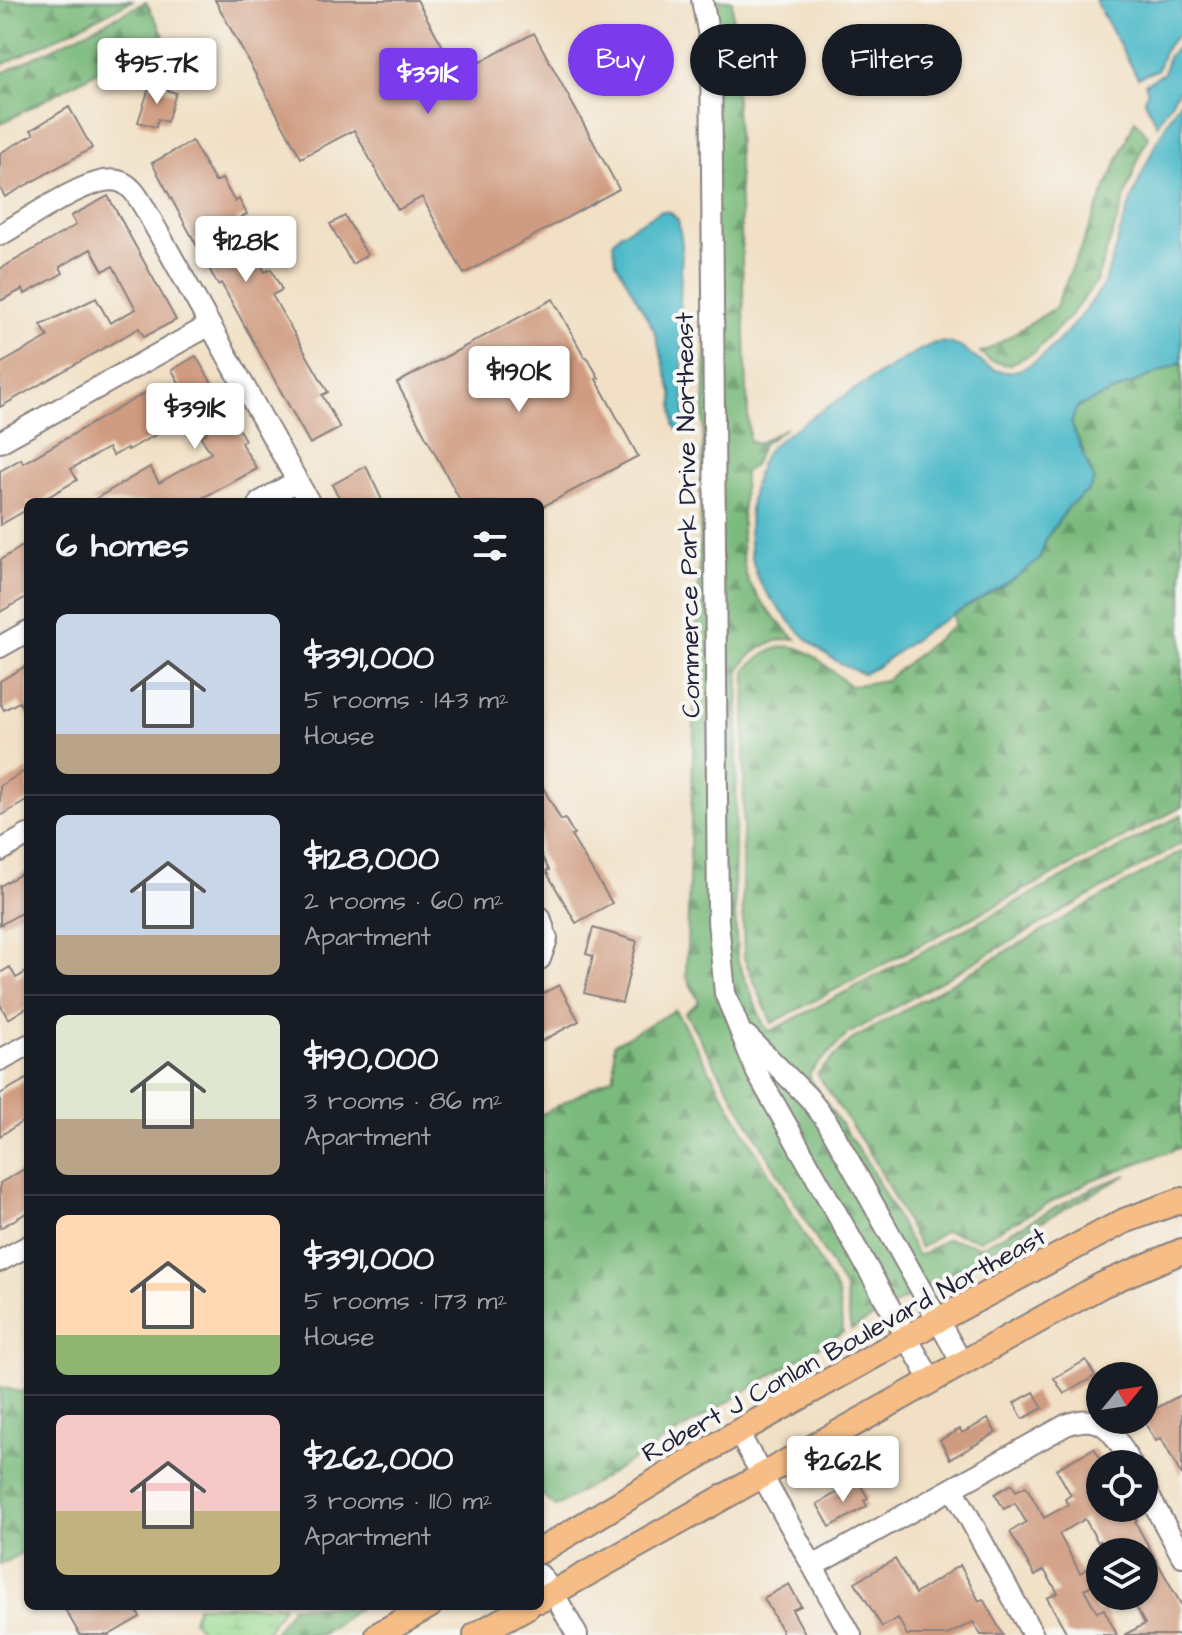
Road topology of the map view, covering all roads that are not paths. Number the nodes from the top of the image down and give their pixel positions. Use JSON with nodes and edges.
{"nodes":[{"id":1,"x":702,"y":0,"type":"edge"},
{"id":2,"x":0,"y":235,"type":"edge"},
{"id":3,"x":210,"y":325,"type":"junction"},
{"id":4,"x":0,"y":442,"type":"edge"},
{"id":5,"x":297,"y":481,"type":"junction"},
{"id":6,"x":267,"y":498,"type":"edge"},
{"id":7,"x":307,"y":498,"type":"edge"},
{"id":8,"x":24,"y":633,"type":"edge"},
{"id":9,"x":0,"y":647,"type":"edge"},
{"id":10,"x":24,"y":837,"type":"edge"},
{"id":11,"x":0,"y":851,"type":"edge"},
{"id":12,"x":739,"y":1027,"type":"junction"},
{"id":13,"x":24,"y":1047,"type":"edge"},
{"id":14,"x":0,"y":1060,"type":"edge"},
{"id":15,"x":851,"y":1161,"type":"junction"},
{"id":16,"x":820,"y":1182,"type":"junction"},
{"id":17,"x":1182,"y":1200,"type":"edge"},
{"id":18,"x":24,"y":1248,"type":"edge"},
{"id":19,"x":1182,"y":1251,"type":"edge"},
{"id":20,"x":0,"y":1261,"type":"edge"},
{"id":21,"x":938,"y":1320,"type":"junction"},
{"id":22,"x":907,"y":1337,"type":"junction"},
{"id":23,"x":962,"y":1363,"type":"junction"},
{"id":24,"x":931,"y":1380,"type":"junction"},
{"id":25,"x":738,"y":1432,"type":"junction"},
{"id":26,"x":1123,"y":1450,"type":"edge"},
{"id":27,"x":761,"y":1474,"type":"junction"},
{"id":28,"x":953,"y":1488,"type":"junction"},
{"id":29,"x":1158,"y":1512,"type":"edge"},
{"id":30,"x":544,"y":1549,"type":"edge"},
{"id":31,"x":1182,"y":1556,"type":"edge"},
{"id":32,"x":813,"y":1566,"type":"junction"},
{"id":33,"x":544,"y":1589,"type":"edge"},
{"id":34,"x":422,"y":1610,"type":"edge"},
{"id":35,"x":521,"y":1610,"type":"edge"},
{"id":36,"x":378,"y":1635,"type":"edge"},
{"id":37,"x":476,"y":1635,"type":"edge"},
{"id":38,"x":577,"y":1635,"type":"edge"},
{"id":39,"x":851,"y":1635,"type":"edge"},
{"id":40,"x":1033,"y":1635,"type":"edge"}],
"edges":[{"from":1,"to":12,"type":"street","name":"Commerce Park Drive Northeast"},
{"from":2,"to":3,"type":"street"},
{"from":3,"to":4,"type":"street"},
{"from":3,"to":5,"type":"street"},
{"from":5,"to":6,"type":"street"},
{"from":5,"to":7,"type":"street"},
{"from":8,"to":9,"type":"street"},
{"from":10,"to":11,"type":"street"},
{"from":12,"to":15,"type":"street","name":"Commerce Park Drive Northeast"},
{"from":12,"to":16,"type":"street","name":"Commerce Park Drive Northeast"},
{"from":13,"to":14,"type":"street"},
{"from":15,"to":16,"type":"street"},
{"from":15,"to":21,"type":"street","name":"Commerce Park Drive Northeast"},
{"from":16,"to":22,"type":"street","name":"Commerce Park Drive Northeast"},
{"from":17,"to":21,"type":"main road","name":"Robert J Conlan Boulevard Northeast"},
{"from":18,"to":20,"type":"street"},
{"from":19,"to":23,"type":"main road"},
{"from":21,"to":22,"type":"main road","name":"Robert J Conlan Boulevard Northeast"},
{"from":21,"to":23,"type":"street","name":"Commerce Park Drive Northeast"},
{"from":22,"to":24,"type":"street","name":"Commerce Park Drive Northeast"},
{"from":22,"to":25,"type":"main road","name":"Robert J Conlan Boulevard Northeast"},
{"from":23,"to":24,"type":"main road"},
{"from":24,"to":27,"type":"main road"},
{"from":25,"to":27,"type":"street"},
{"from":25,"to":30,"type":"main road","name":"Robert J Conlan Boulevard Northeast"},
{"from":26,"to":28,"type":"street"},
{"from":27,"to":32,"type":"street"},
{"from":27,"to":33,"type":"main road"},
{"from":28,"to":32,"type":"street"},
{"from":28,"to":40,"type":"street"},
{"from":29,"to":31,"type":"street"},
{"from":32,"to":39,"type":"street"},
{"from":33,"to":38,"type":"street"},
{"from":34,"to":36,"type":"main road"},
{"from":35,"to":37,"type":"main road"}]}
